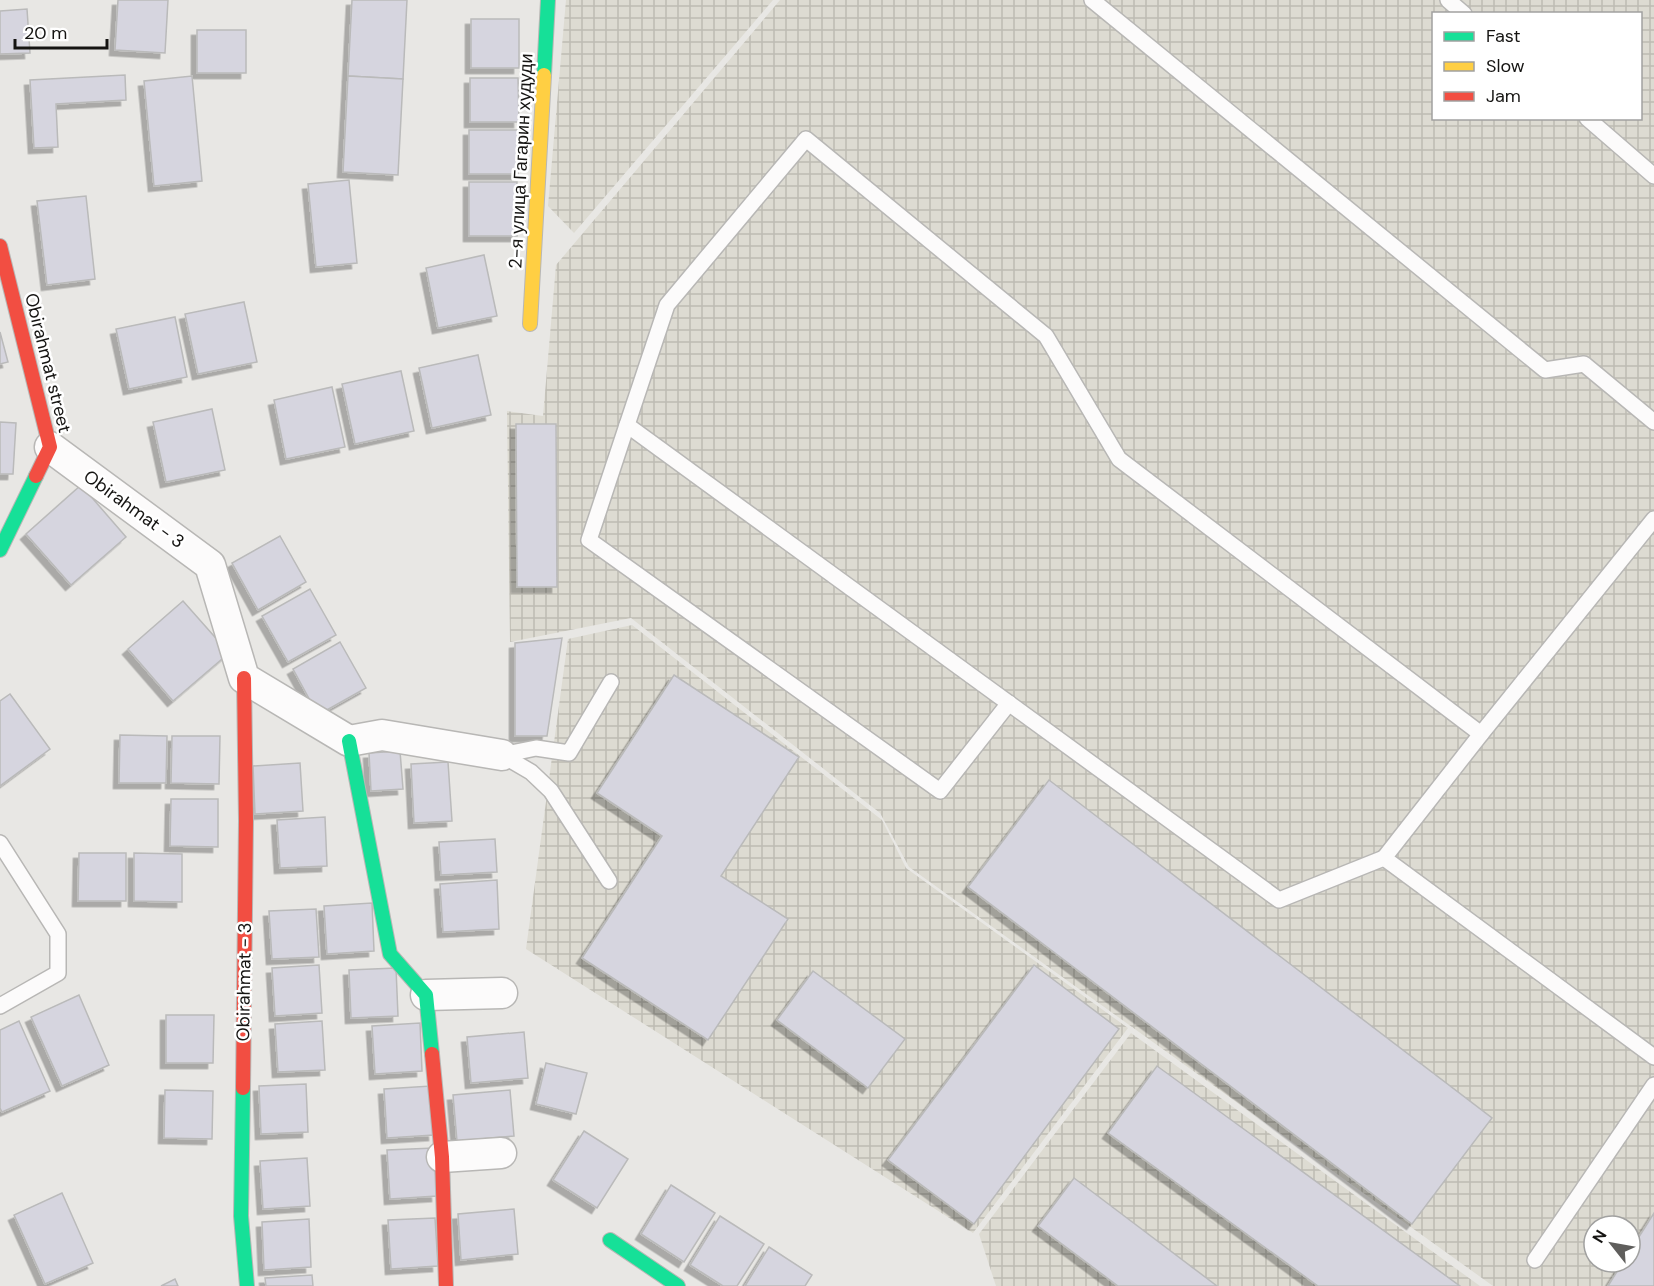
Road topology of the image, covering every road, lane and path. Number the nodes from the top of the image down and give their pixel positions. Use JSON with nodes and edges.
{"nodes":[{"id":1,"x":548,"y":0,"type":"edge"},
{"id":2,"x":1092,"y":0,"type":"edge"},
{"id":3,"x":1448,"y":0,"type":"edge"},
{"id":4,"x":1462,"y":12,"type":"edge"},
{"id":5,"x":1589,"y":120,"type":"edge"},
{"id":6,"x":1654,"y":176,"type":"edge"},
{"id":7,"x":0,"y":246,"type":"edge"},
{"id":8,"x":530,"y":324,"type":"dead end"},
{"id":9,"x":1654,"y":422,"type":"edge"},
{"id":10,"x":627,"y":425,"type":"junction"},
{"id":11,"x":50,"y":447,"type":"junction"},
{"id":12,"x":1654,"y":519,"type":"edge"},
{"id":13,"x":0,"y":550,"type":"edge"},
{"id":14,"x":243,"y":678,"type":"junction"},
{"id":15,"x":611,"y":682,"type":"dead end"},
{"id":16,"x":1008,"y":703,"type":"junction"},
{"id":17,"x":1481,"y":734,"type":"junction"},
{"id":18,"x":349,"y":741,"type":"junction"},
{"id":19,"x":502,"y":755,"type":"junction"},
{"id":20,"x":0,"y":843,"type":"edge"},
{"id":21,"x":1384,"y":858,"type":"junction"},
{"id":22,"x":609,"y":881,"type":"dead end"},
{"id":23,"x":502,"y":993,"type":"dead end"},
{"id":24,"x":426,"y":995,"type":"junction"},
{"id":25,"x":0,"y":1006,"type":"edge"},
{"id":26,"x":1654,"y":1057,"type":"edge"},
{"id":27,"x":1654,"y":1085,"type":"edge"},
{"id":28,"x":501,"y":1153,"type":"dead end"},
{"id":29,"x":441,"y":1157,"type":"junction"},
{"id":30,"x":610,"y":1240,"type":"dead end"},
{"id":31,"x":1535,"y":1260,"type":"dead end"},
{"id":32,"x":248,"y":1286,"type":"edge"},
{"id":33,"x":446,"y":1286,"type":"edge"},
{"id":34,"x":678,"y":1286,"type":"edge"}],
"edges":[{"from":1,"to":8,"type":"street","name":"2-я улица Гагарин худуди"},
{"from":2,"to":9,"type":"lane"},
{"from":3,"to":4,"type":"lane"},
{"from":5,"to":6,"type":"lane"},
{"from":7,"to":11,"type":"street","name":"Obirahmat street"},
{"from":10,"to":16,"type":"lane"},
{"from":10,"to":16,"type":"lane"},
{"from":10,"to":17,"type":"lane"},
{"from":11,"to":13,"type":"street","name":"Obirahmat street"},
{"from":11,"to":14,"type":"street","name":"Obirahmat - 3"},
{"from":12,"to":17,"type":"lane"},
{"from":14,"to":18,"type":"street"},
{"from":14,"to":32,"type":"street","name":"Obirahmat - 3"},
{"from":15,"to":19,"type":"lane"},
{"from":16,"to":21,"type":"lane"},
{"from":17,"to":21,"type":"lane"},
{"from":18,"to":19,"type":"street"},
{"from":18,"to":24,"type":"street"},
{"from":19,"to":22,"type":"lane"},
{"from":20,"to":25,"type":"lane"},
{"from":21,"to":26,"type":"lane"},
{"from":23,"to":24,"type":"street"},
{"from":24,"to":29,"type":"street"},
{"from":27,"to":31,"type":"lane"},
{"from":28,"to":29,"type":"street"},
{"from":29,"to":33,"type":"street"},
{"from":30,"to":34,"type":"street"}]}
